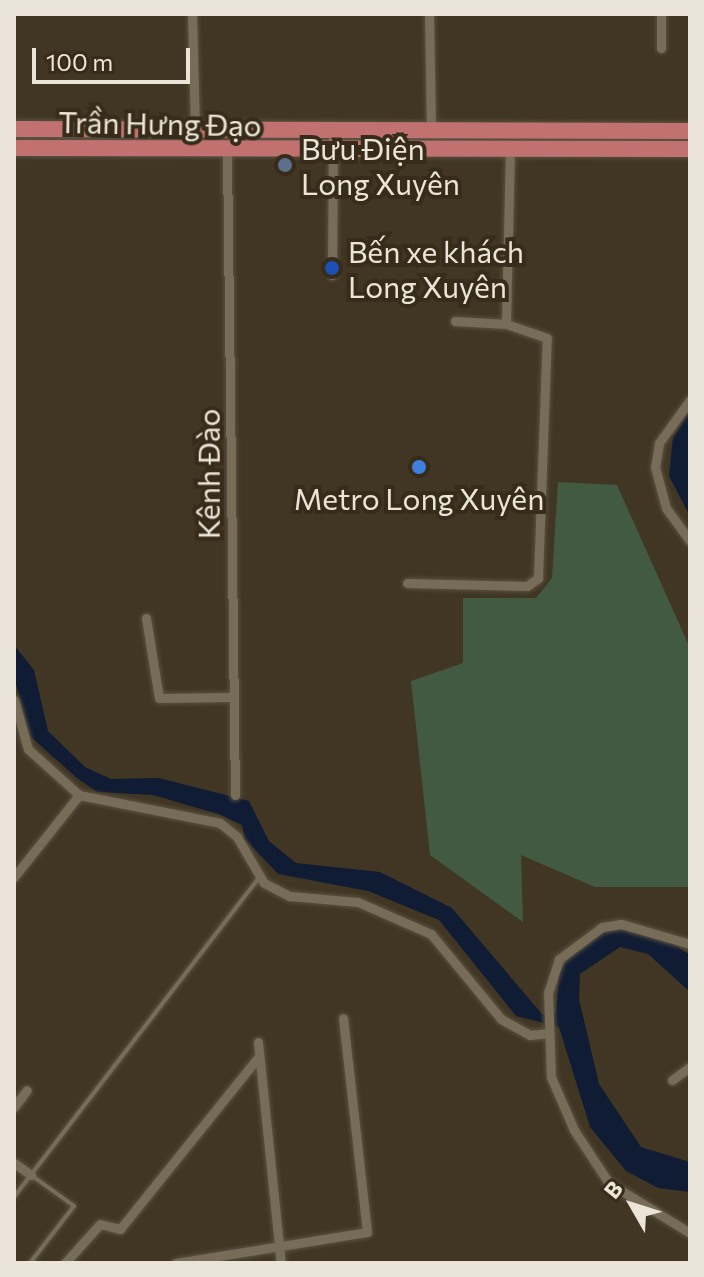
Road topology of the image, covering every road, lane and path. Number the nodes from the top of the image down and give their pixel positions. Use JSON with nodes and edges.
{"nodes":[{"id":1,"x":192,"y":14,"type":"edge"},
{"id":2,"x":429,"y":14,"type":"edge"},
{"id":3,"x":661,"y":14,"type":"edge"},
{"id":4,"x":661,"y":48,"type":"dead end"},
{"id":5,"x":195,"y":128,"type":"junction"},
{"id":6,"x":14,"y":129,"type":"edge"},
{"id":7,"x":333,"y":130,"type":"junction"},
{"id":8,"x":431,"y":130,"type":"junction"},
{"id":9,"x":690,"y":131,"type":"edge"},
{"id":10,"x":14,"y":148,"type":"edge"},
{"id":11,"x":690,"y":149,"type":"edge"},
{"id":12,"x":193,"y":150,"type":"junction"},
{"id":13,"x":510,"y":150,"type":"junction"},
{"id":14,"x":334,"y":151,"type":"junction"},
{"id":15,"x":227,"y":153,"type":"junction"},
{"id":16,"x":332,"y":275,"type":"dead end"},
{"id":17,"x":455,"y":321,"type":"dead end"},
{"id":18,"x":506,"y":324,"type":"junction"},
{"id":19,"x":690,"y":400,"type":"edge"},
{"id":20,"x":690,"y":541,"type":"edge"},
{"id":21,"x":407,"y":583,"type":"dead end"},
{"id":22,"x":146,"y":618,"type":"dead end"},
{"id":23,"x":231,"y":697,"type":"junction"},
{"id":24,"x":14,"y":700,"type":"edge"},
{"id":25,"x":79,"y":795,"type":"junction"},
{"id":26,"x":235,"y":795,"type":"dead end"},
{"id":27,"x":14,"y":877,"type":"edge"},
{"id":28,"x":258,"y":879,"type":"junction"},
{"id":29,"x":690,"y":944,"type":"edge"},
{"id":30,"x":343,"y":1018,"type":"dead end"},
{"id":31,"x":549,"y":1031,"type":"junction"},
{"id":32,"x":258,"y":1042,"type":"dead end"},
{"id":33,"x":259,"y":1056,"type":"junction"},
{"id":34,"x":690,"y":1067,"type":"edge"},
{"id":35,"x":672,"y":1080,"type":"dead end"},
{"id":36,"x":27,"y":1090,"type":"dead end"},
{"id":37,"x":14,"y":1107,"type":"edge"},
{"id":38,"x":14,"y":1163,"type":"edge"},
{"id":39,"x":31,"y":1175,"type":"junction"},
{"id":40,"x":14,"y":1197,"type":"edge"},
{"id":41,"x":690,"y":1233,"type":"edge"},
{"id":42,"x":280,"y":1258,"type":"edge"},
{"id":43,"x":30,"y":1263,"type":"edge"},
{"id":44,"x":65,"y":1263,"type":"edge"},
{"id":45,"x":176,"y":1263,"type":"edge"}],
"edges":[{"from":1,"to":5,"type":"street"},
{"from":2,"to":8,"type":"street"},
{"from":3,"to":4,"type":"street"},
{"from":5,"to":6,"type":"highway","name":"Trần Hưng Đạo"},
{"from":5,"to":7,"type":"highway","name":"Trần Hưng Đạo"},
{"from":5,"to":12,"type":"highway"},
{"from":7,"to":8,"type":"highway","name":"Trần Hưng Đạo"},
{"from":7,"to":14,"type":"street"},
{"from":8,"to":9,"type":"highway","name":"Trần Hưng Đạo"},
{"from":10,"to":12,"type":"highway","name":"Trần Hưng Đạo"},
{"from":11,"to":13,"type":"highway","name":"Trần Hưng Đạo"},
{"from":12,"to":15,"type":"highway","name":"Trần Hưng Đạo"},
{"from":13,"to":14,"type":"highway","name":"Trần Hưng Đạo"},
{"from":13,"to":18,"type":"street"},
{"from":14,"to":15,"type":"highway","name":"Trần Hưng Đạo"},
{"from":14,"to":16,"type":"street"},
{"from":15,"to":23,"type":"street","name":"Kênh Đào"},
{"from":17,"to":18,"type":"street"},
{"from":18,"to":21,"type":"street"},
{"from":19,"to":20,"type":"street"},
{"from":22,"to":23,"type":"street"},
{"from":23,"to":26,"type":"street","name":"Kênh Đào"},
{"from":24,"to":25,"type":"street"},
{"from":25,"to":27,"type":"street"},
{"from":25,"to":28,"type":"street"},
{"from":28,"to":31,"type":"street"},
{"from":28,"to":39,"type":"lane"},
{"from":29,"to":31,"type":"street"},
{"from":30,"to":42,"type":"street"},
{"from":31,"to":41,"type":"street"},
{"from":32,"to":33,"type":"street"},
{"from":33,"to":42,"type":"street"},
{"from":33,"to":44,"type":"street"},
{"from":34,"to":35,"type":"street"},
{"from":36,"to":37,"type":"street"},
{"from":38,"to":39,"type":"street"},
{"from":39,"to":40,"type":"lane"},
{"from":39,"to":43,"type":"lane"},
{"from":42,"to":45,"type":"street"}]}
